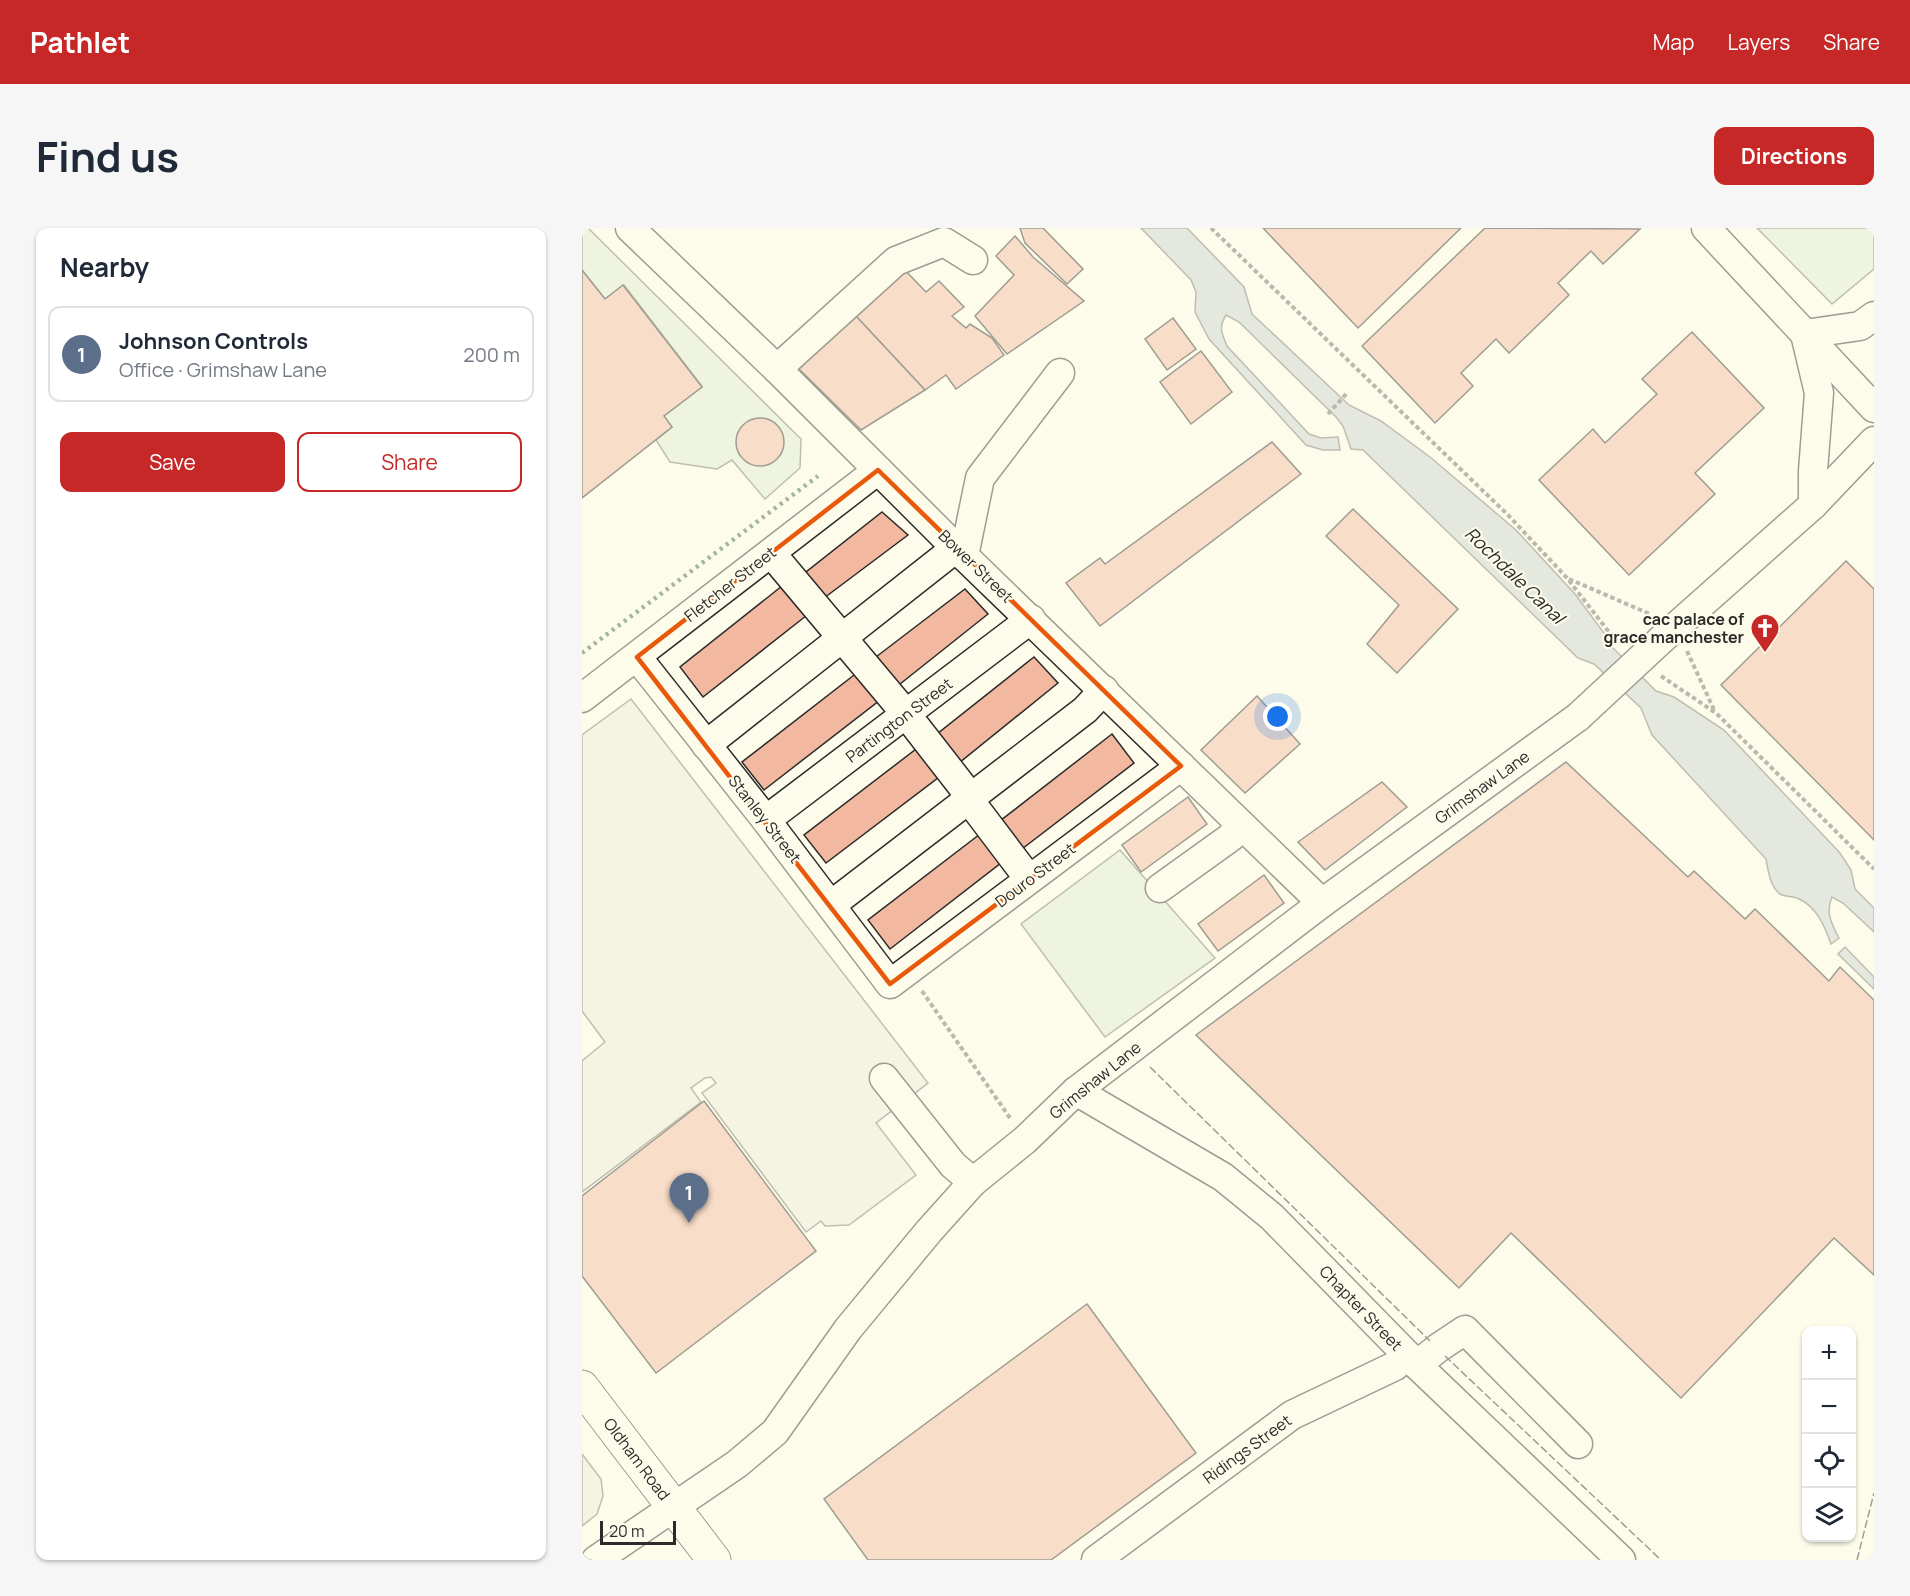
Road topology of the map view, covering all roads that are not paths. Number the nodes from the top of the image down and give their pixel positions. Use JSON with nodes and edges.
{"nodes":[{"id":1,"x":630,"y":228,"type":"edge"},
{"id":2,"x":1706,"y":228,"type":"edge"},
{"id":3,"x":973,"y":260,"type":"dead end"},
{"id":4,"x":1874,"y":316,"type":"edge"},
{"id":5,"x":1805,"y":334,"type":"junction"},
{"id":6,"x":777,"y":369,"type":"junction"},
{"id":7,"x":1060,"y":373,"type":"dead end"},
{"id":8,"x":1874,"y":408,"type":"edge"},
{"id":9,"x":1874,"y":441,"type":"edge"},
{"id":10,"x":878,"y":470,"type":"junction"},
{"id":11,"x":1813,"y":505,"type":"junction"},
{"id":12,"x":960,"y":552,"type":"junction"},
{"id":13,"x":771,"y":553,"type":"junction"},
{"id":14,"x":1031,"y":619,"type":"junction"},
{"id":15,"x":842,"y":638,"type":"junction"},
{"id":16,"x":637,"y":657,"type":"junction"},
{"id":17,"x":1104,"y":690,"type":"junction"},
{"id":18,"x":582,"y":698,"type":"edge"},
{"id":19,"x":906,"y":714,"type":"junction"},
{"id":20,"x":706,"y":745,"type":"junction"},
{"id":21,"x":1181,"y":765,"type":"junction"},
{"id":22,"x":969,"y":798,"type":"junction"},
{"id":23,"x":766,"y":820,"type":"junction"},
{"id":24,"x":1240,"y":824,"type":"junction"},
{"id":25,"x":1029,"y":879,"type":"junction"},
{"id":26,"x":1160,"y":888,"type":"dead end"},
{"id":27,"x":1322,"y":903,"type":"junction"},
{"id":28,"x":831,"y":905,"type":"junction"},
{"id":29,"x":899,"y":977,"type":"joint"},
{"id":30,"x":884,"y":1078,"type":"dead end"},
{"id":31,"x":1076,"y":1091,"type":"junction"},
{"id":32,"x":973,"y":1182,"type":"junction"},
{"id":33,"x":1412,"y":1360,"type":"junction"},
{"id":34,"x":582,"y":1387,"type":"edge"},
{"id":35,"x":1578,"y":1444,"type":"dead end"},
{"id":36,"x":674,"y":1508,"type":"junction"},
{"id":37,"x":596,"y":1560,"type":"edge"},
{"id":38,"x":714,"y":1560,"type":"edge"},
{"id":39,"x":1096,"y":1560,"type":"edge"},
{"id":40,"x":1621,"y":1560,"type":"edge"}],
"edges":[{"from":1,"to":6,"type":"street","name":"Bower Street"},
{"from":2,"to":5,"type":"street"},
{"from":3,"to":6,"type":"street"},
{"from":4,"to":5,"type":"street"},
{"from":5,"to":8,"type":"street"},
{"from":5,"to":11,"type":"street"},
{"from":6,"to":10,"type":"street","name":"Bower Street"},
{"from":7,"to":12,"type":"street"},
{"from":9,"to":11,"type":"street"},
{"from":10,"to":12,"type":"street","name":"Bower Street"},
{"from":10,"to":13,"type":"street","name":"Fletcher Street"},
{"from":11,"to":27,"type":"street","name":"Grimshaw Lane","bridge":true},
{"from":12,"to":14,"type":"street","name":"Bower Street"},
{"from":12,"to":15,"type":"street"},
{"from":13,"to":15,"type":"street"},
{"from":13,"to":16,"type":"street","name":"Fletcher Street"},
{"from":14,"to":17,"type":"street","name":"Bower Street"},
{"from":14,"to":19,"type":"street","name":"Partington Street"},
{"from":15,"to":19,"type":"street"},
{"from":15,"to":20,"type":"street"},
{"from":16,"to":18,"type":"street","name":"Fletcher Street"},
{"from":16,"to":20,"type":"street","name":"Stanley Street"},
{"from":17,"to":21,"type":"street","name":"Bower Street"},
{"from":17,"to":22,"type":"street"},
{"from":19,"to":22,"type":"street"},
{"from":19,"to":23,"type":"street","name":"Partington Street"},
{"from":20,"to":23,"type":"street","name":"Stanley Street"},
{"from":21,"to":24,"type":"street","name":"Bower Street"},
{"from":21,"to":25,"type":"street","name":"Douro Street"},
{"from":22,"to":25,"type":"street"},
{"from":22,"to":28,"type":"street"},
{"from":23,"to":28,"type":"street","name":"Stanley Street"},
{"from":24,"to":26,"type":"street"},
{"from":24,"to":27,"type":"street","name":"Bower Street"},
{"from":25,"to":29,"type":"street","name":"Douro Street"},
{"from":27,"to":31,"type":"street","name":"Grimshaw Lane"},
{"from":28,"to":29,"type":"street","name":"Stanley Street"},
{"from":30,"to":32,"type":"street"},
{"from":31,"to":32,"type":"street","name":"Grimshaw Lane"},
{"from":31,"to":33,"type":"street","name":"Chapter Street"},
{"from":32,"to":36,"type":"street","name":"Grimshaw Lane"},
{"from":33,"to":35,"type":"street","name":"Ridings Street"},
{"from":33,"to":39,"type":"street","name":"Ridings Street"},
{"from":33,"to":40,"type":"street","name":"Chapter Street"},
{"from":34,"to":36,"type":"highway","name":"Oldham Road"},
{"from":36,"to":37,"type":"street","name":"Grimshaw Lane"},
{"from":36,"to":38,"type":"highway","name":"Oldham Road"}]}
